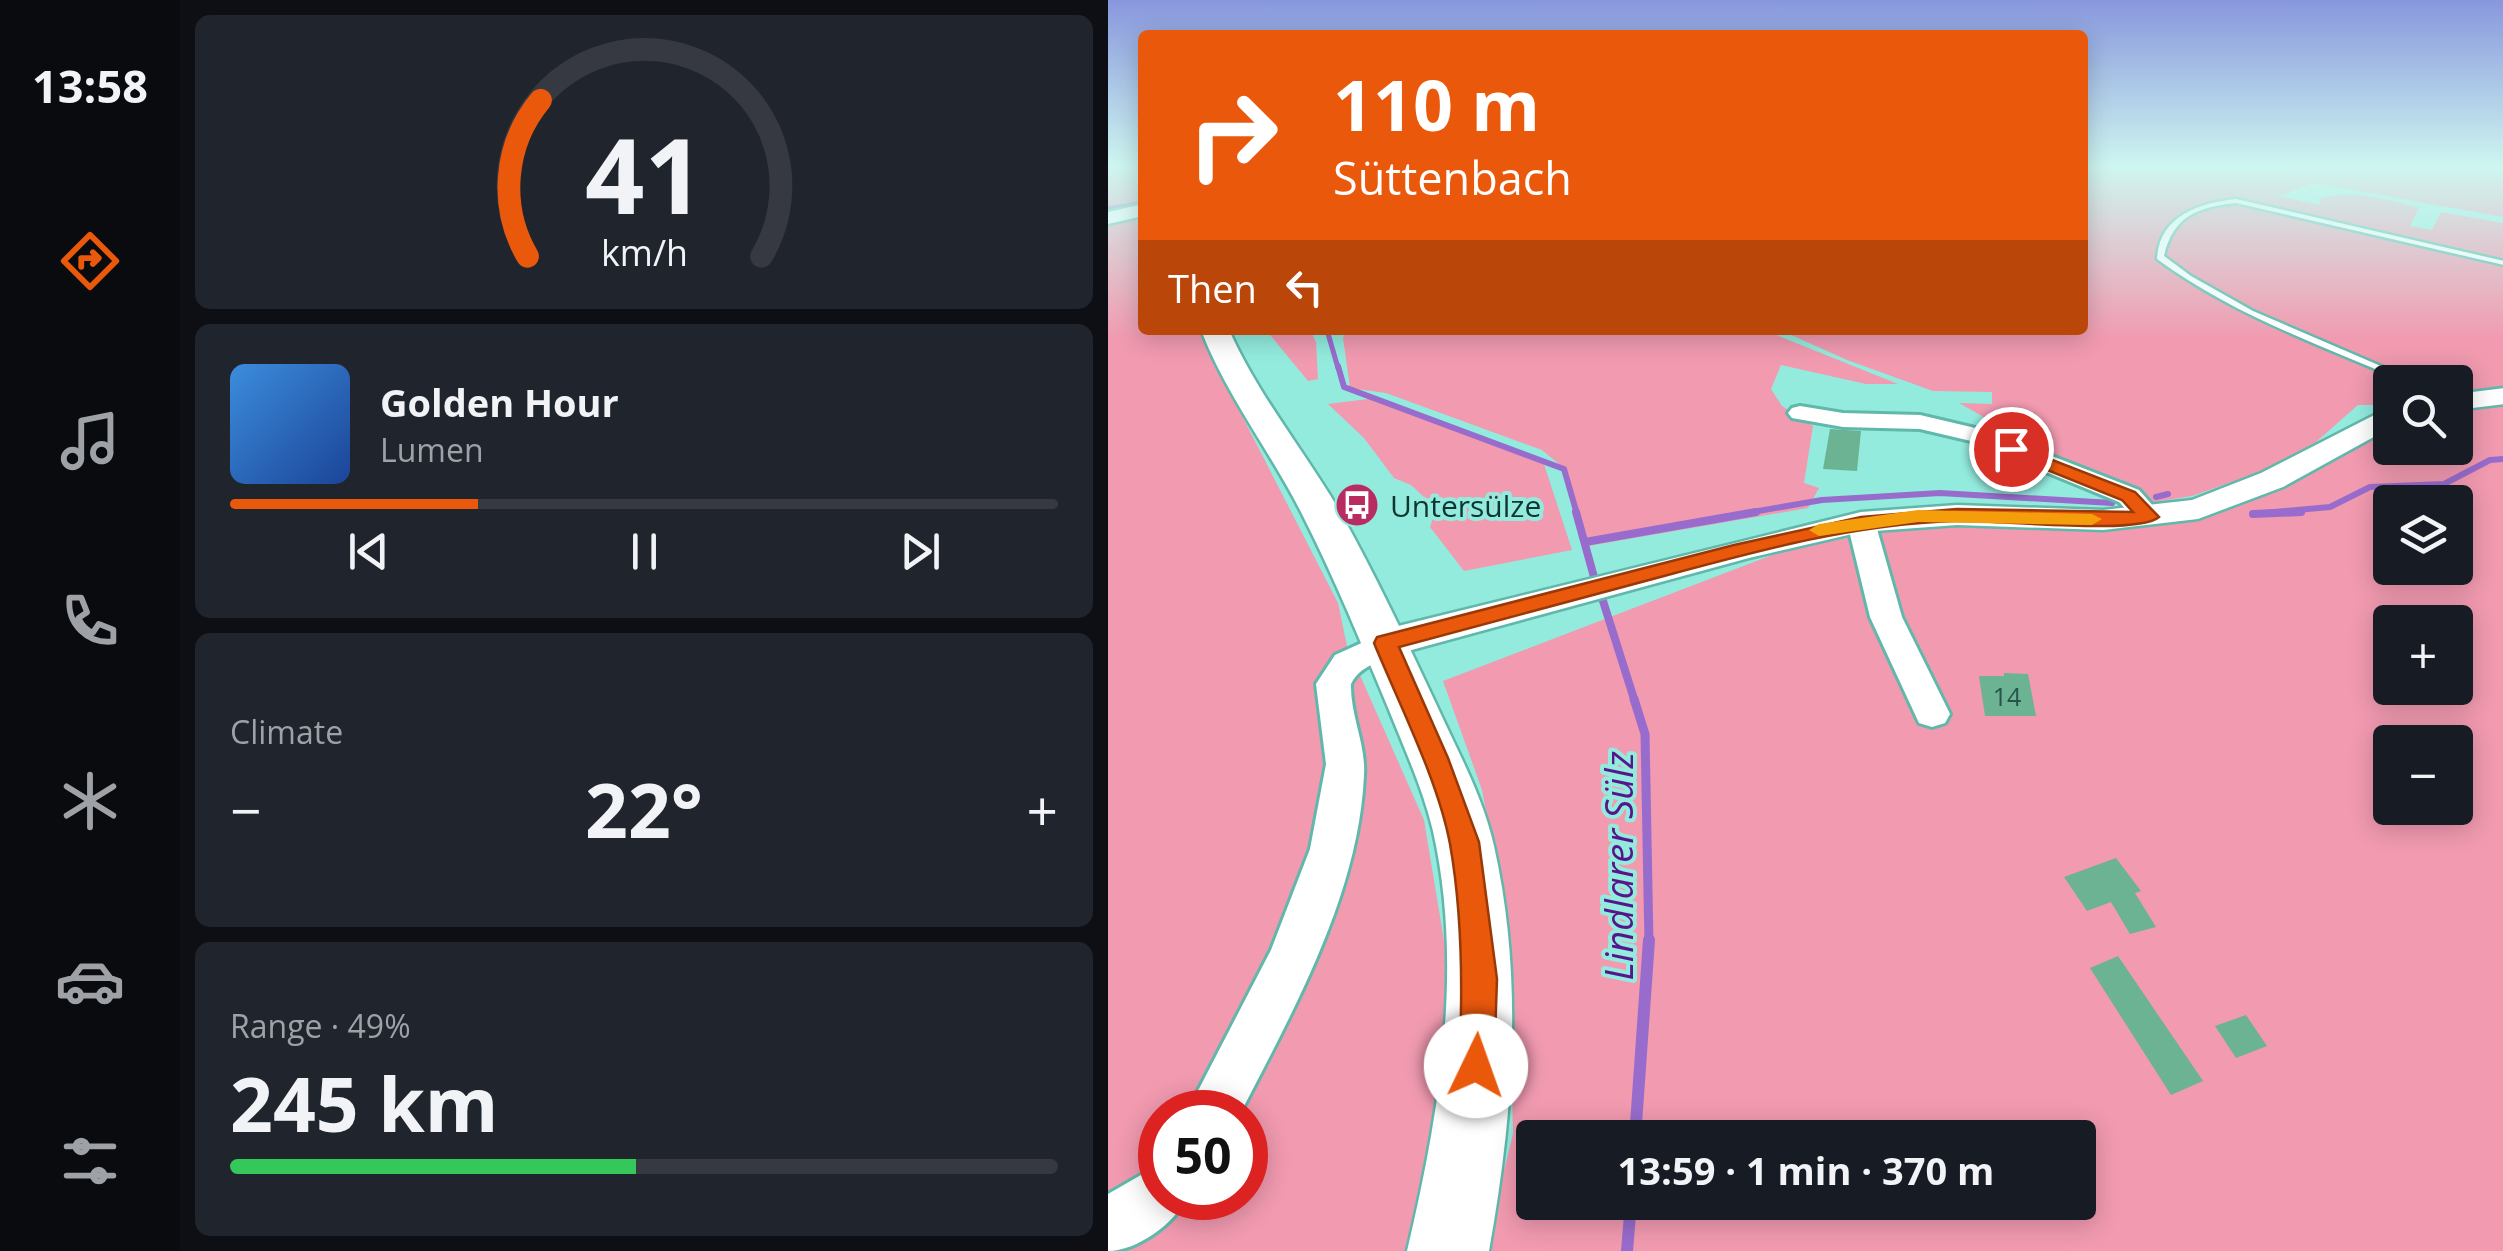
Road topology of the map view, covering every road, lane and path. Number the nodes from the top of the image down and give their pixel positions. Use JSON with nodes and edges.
{"nodes":[{"id":1,"x":2173,"y":223,"type":"edge"},
{"id":2,"x":2333,"y":223,"type":"edge"},
{"id":3,"x":2504,"y":263,"type":"edge"},
{"id":4,"x":1218,"y":335,"type":"edge"},
{"id":5,"x":2373,"y":365,"type":"edge"},
{"id":6,"x":2504,"y":396,"type":"edge"},
{"id":7,"x":2473,"y":400,"type":"edge"},
{"id":8,"x":1800,"y":413,"type":"dead end"},
{"id":9,"x":2373,"y":425,"type":"edge"},
{"id":10,"x":2149,"y":517,"type":"junction"},
{"id":11,"x":1861,"y":522,"type":"junction"},
{"id":12,"x":1386,"y":643,"type":"junction"},
{"id":13,"x":1932,"y":714,"type":"dead end"},
{"id":14,"x":1225,"y":1090,"type":"edge"},
{"id":15,"x":1138,"y":1208,"type":"edge"},
{"id":16,"x":1108,"y":1229,"type":"edge"},
{"id":17,"x":1448,"y":1251,"type":"edge"}],
"edges":[{"from":1,"to":5,"type":"lane"},
{"from":2,"to":3,"type":"lane"},
{"from":4,"to":12,"type":"main road"},
{"from":6,"to":7,"type":"street"},
{"from":8,"to":10,"type":"street"},
{"from":9,"to":10,"type":"street"},
{"from":10,"to":11,"type":"street"},
{"from":11,"to":12,"type":"street"},
{"from":11,"to":13,"type":"street"},
{"from":12,"to":14,"type":"street"},
{"from":12,"to":17,"type":"main road"},
{"from":15,"to":16,"type":"street"}]}
